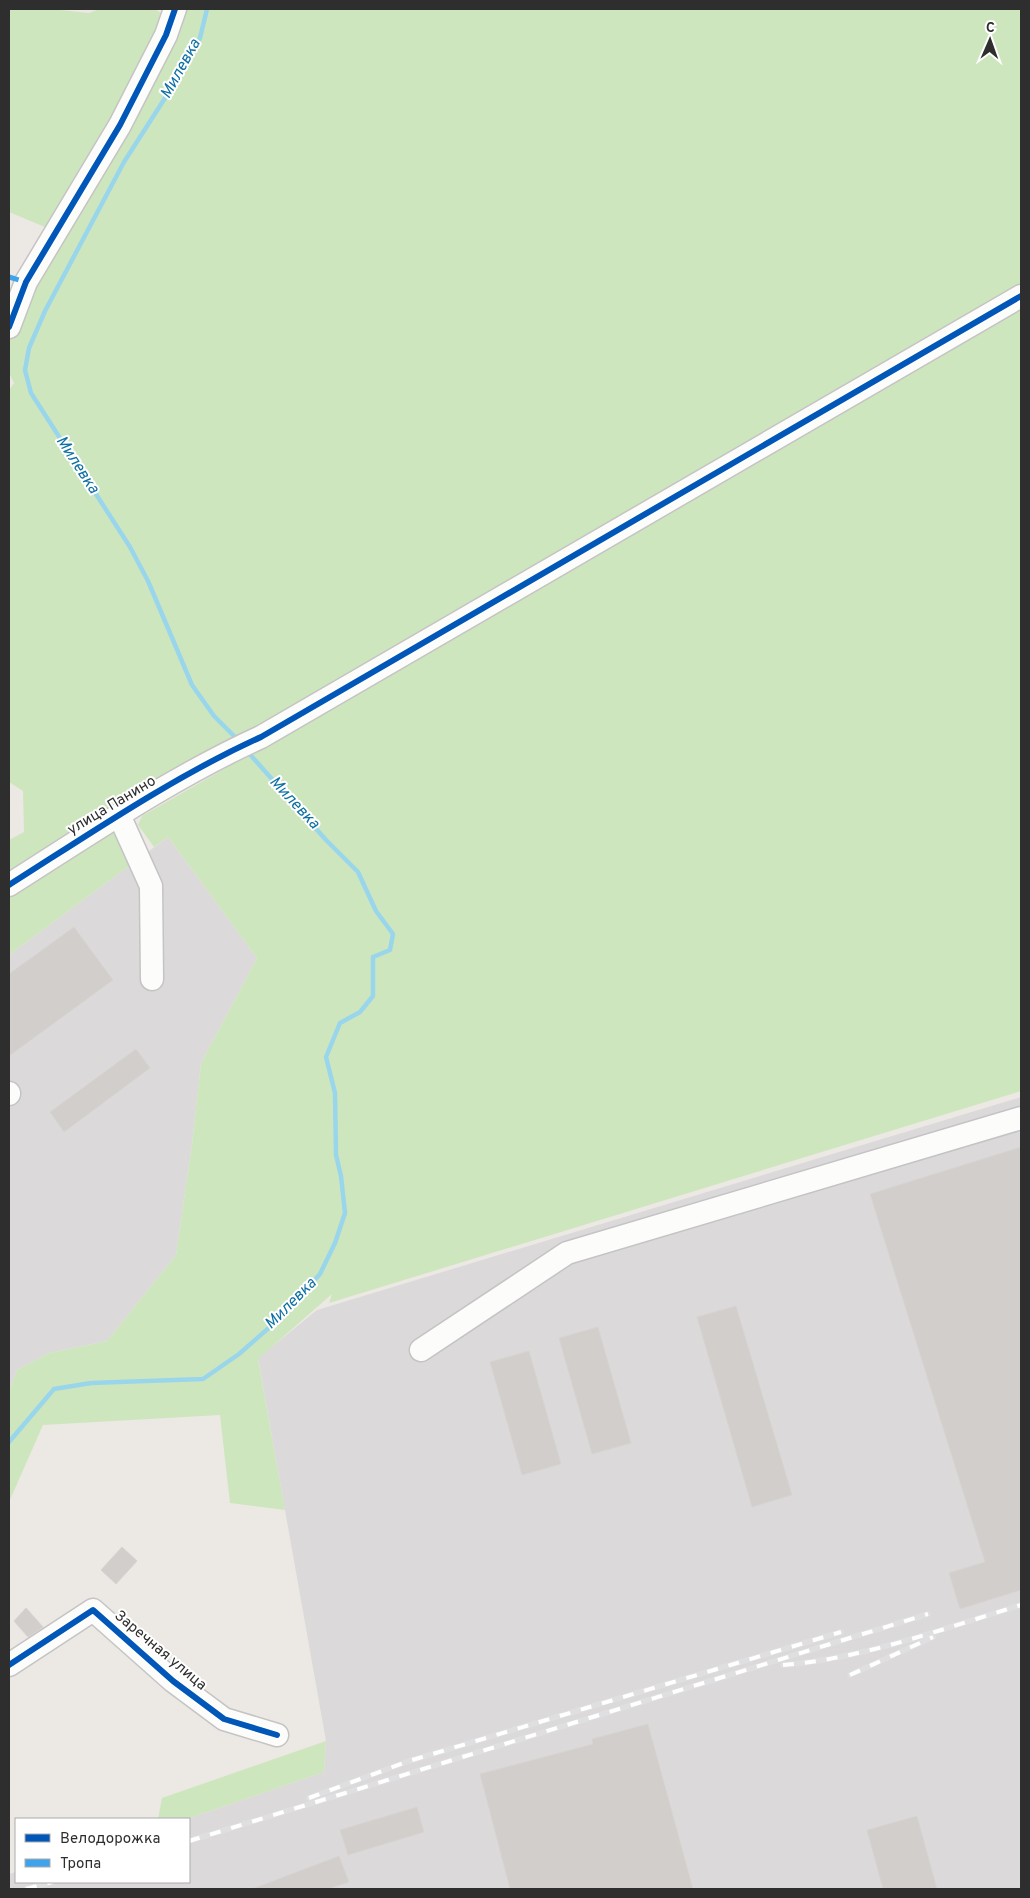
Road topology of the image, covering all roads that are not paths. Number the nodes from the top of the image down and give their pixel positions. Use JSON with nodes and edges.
{"nodes":[{"id":1,"x":174,"y":9,"type":"edge"},
{"id":2,"x":1021,"y":296,"type":"edge"},
{"id":3,"x":9,"y":327,"type":"edge"},
{"id":4,"x":119,"y":815,"type":"junction"},
{"id":5,"x":9,"y":884,"type":"edge"},
{"id":6,"x":152,"y":979,"type":"dead end"},
{"id":7,"x":1021,"y":1118,"type":"edge"},
{"id":8,"x":421,"y":1350,"type":"dead end"},
{"id":9,"x":9,"y":1666,"type":"edge"},
{"id":10,"x":277,"y":1735,"type":"dead end"}],
"edges":[{"from":1,"to":3,"type":"street"},
{"from":2,"to":4,"type":"street","name":"улица Панино"},
{"from":4,"to":5,"type":"street","name":"улица Панино"},
{"from":4,"to":6,"type":"street"},
{"from":7,"to":8,"type":"street"},
{"from":9,"to":10,"type":"street","name":"Заречная улица"}]}
